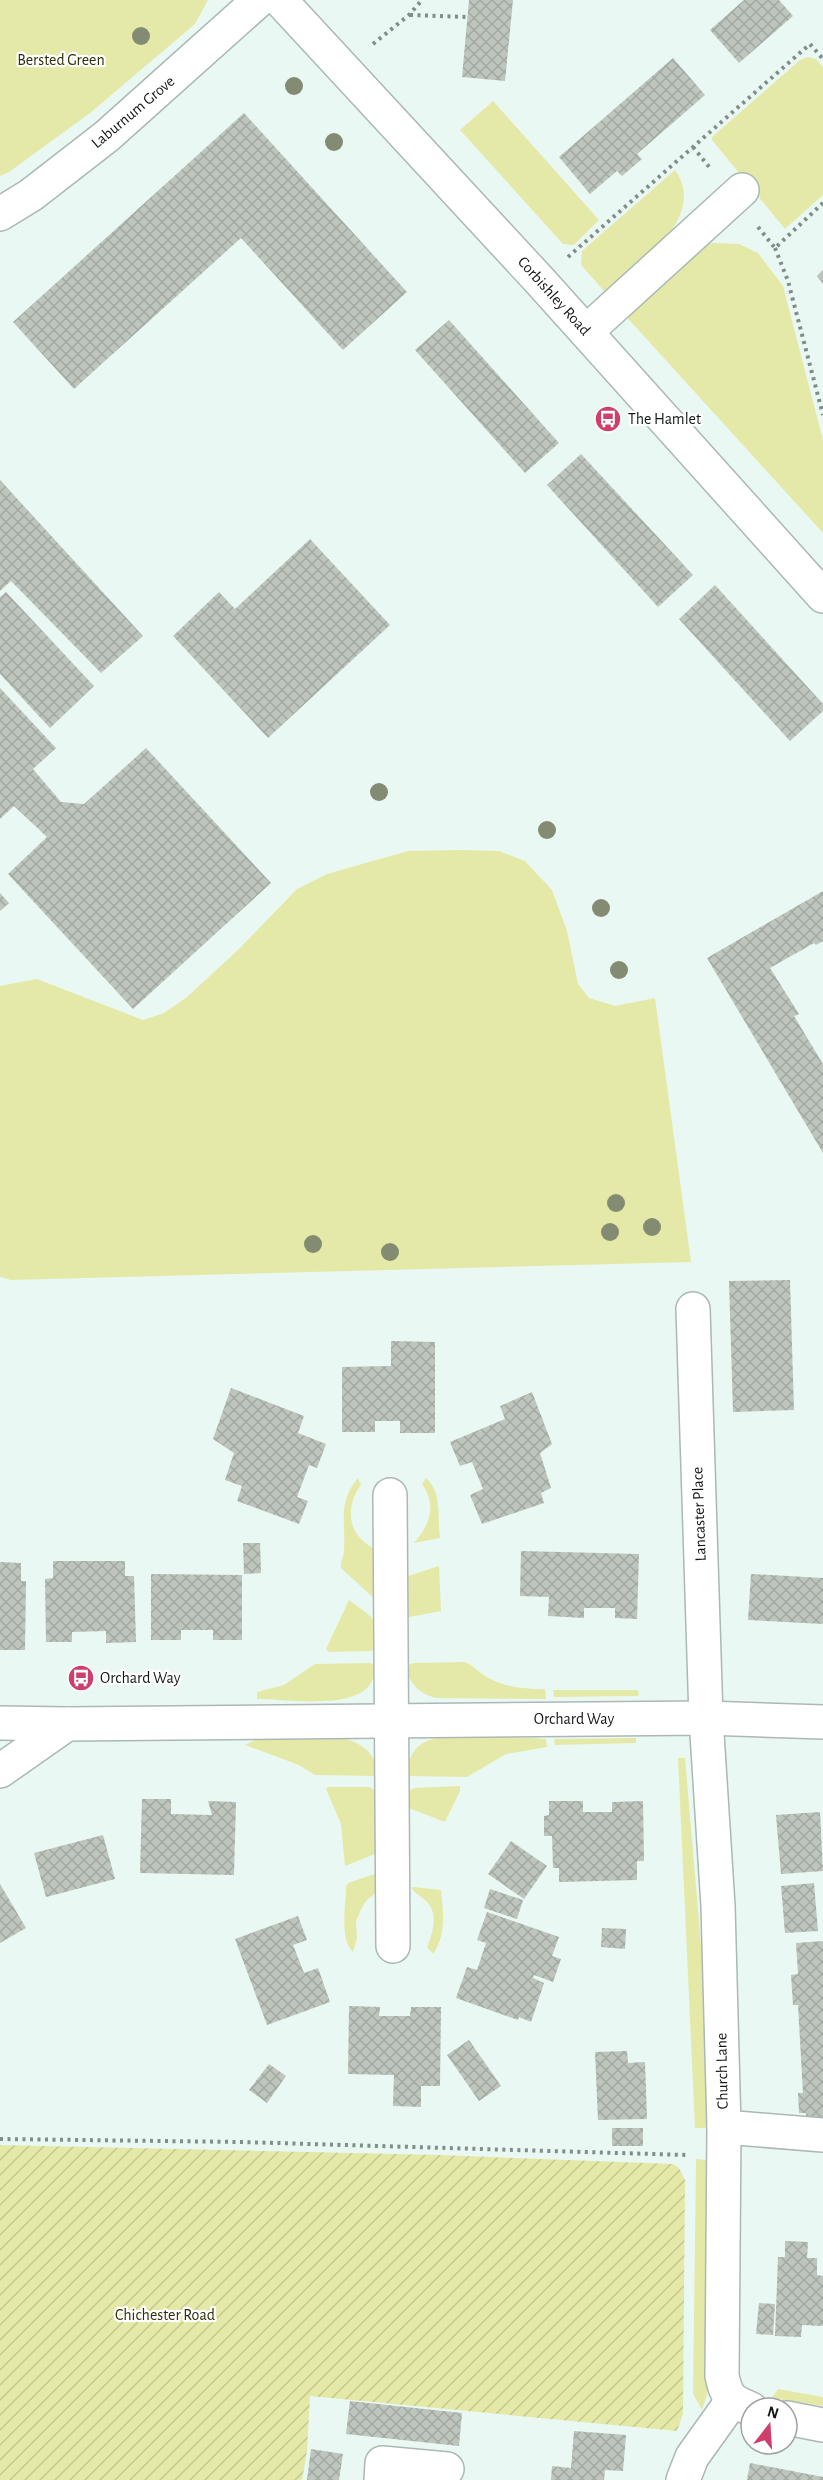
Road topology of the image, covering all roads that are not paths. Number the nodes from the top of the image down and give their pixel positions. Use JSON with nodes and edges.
{"nodes":[{"id":1,"x":259,"y":0,"type":"edge"},
{"id":2,"x":280,"y":0,"type":"edge"},
{"id":3,"x":737,"y":194,"type":"road end"},
{"id":4,"x":0,"y":214,"type":"edge"},
{"id":5,"x":586,"y":332,"type":"junction"},
{"id":6,"x":823,"y":596,"type":"edge"},
{"id":7,"x":693,"y":1309,"type":"dead end"},
{"id":8,"x":390,"y":1495,"type":"dead end"},
{"id":9,"x":705,"y":1718,"type":"junction"},
{"id":10,"x":393,"y":1720,"type":"junction"},
{"id":11,"x":823,"y":1722,"type":"edge"},
{"id":12,"x":0,"y":1723,"type":"edge"},
{"id":13,"x":67,"y":1724,"type":"junction"},
{"id":14,"x":0,"y":1771,"type":"edge"},
{"id":15,"x":393,"y":1946,"type":"dead end"},
{"id":16,"x":823,"y":2135,"type":"edge"},
{"id":17,"x":724,"y":2139,"type":"junction"},
{"id":18,"x":739,"y":2403,"type":"edge"},
{"id":19,"x":739,"y":2408,"type":"edge"},
{"id":20,"x":799,"y":2420,"type":"edge"},
{"id":21,"x":823,"y":2425,"type":"edge"},
{"id":22,"x":447,"y":2469,"type":"dead end"},
{"id":23,"x":381,"y":2480,"type":"edge"},
{"id":24,"x":683,"y":2480,"type":"edge"}],
"edges":[{"from":1,"to":4,"type":"street","name":"Laburnum Grove"},
{"from":2,"to":5,"type":"street","name":"Corbishley Road"},
{"from":3,"to":5,"type":"street"},
{"from":5,"to":6,"type":"street","name":"Corbishley Road"},
{"from":7,"to":9,"type":"street","name":"Lancaster Place"},
{"from":8,"to":10,"type":"street"},
{"from":9,"to":10,"type":"street","name":"Orchard Way"},
{"from":9,"to":11,"type":"street","name":"Orchard Way"},
{"from":9,"to":17,"type":"street","name":"Church Lane"},
{"from":10,"to":13,"type":"street","name":"Orchard Way"},
{"from":10,"to":15,"type":"street"},
{"from":12,"to":13,"type":"street","name":"Orchard Way"},
{"from":13,"to":14,"type":"street"},
{"from":16,"to":17,"type":"street"},
{"from":17,"to":18,"type":"street","name":"Church Lane"},
{"from":19,"to":24,"type":"street"},
{"from":20,"to":21,"type":"street"},
{"from":22,"to":23,"type":"street"}]}
